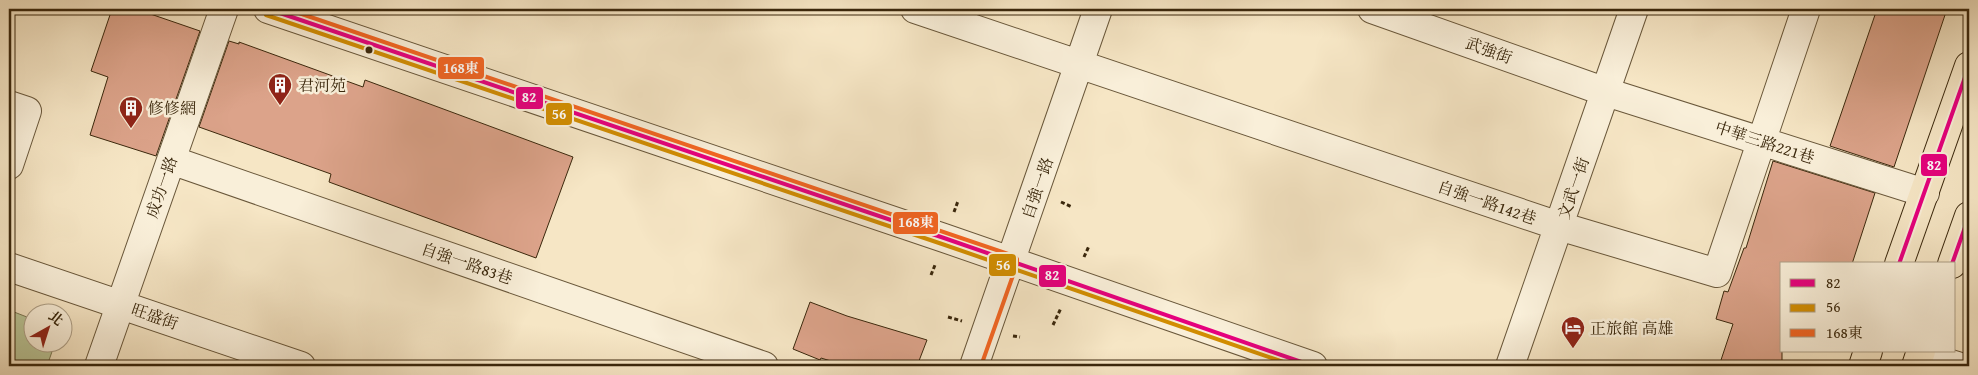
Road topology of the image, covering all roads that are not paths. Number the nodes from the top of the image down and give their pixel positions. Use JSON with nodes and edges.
{"nodes":[{"id":1,"x":224,"y":9,"type":"edge"},
{"id":2,"x":268,"y":9,"type":"edge"},
{"id":3,"x":915,"y":9,"type":"edge"},
{"id":4,"x":1098,"y":9,"type":"edge"},
{"id":5,"x":1372,"y":9,"type":"edge"},
{"id":6,"x":1634,"y":9,"type":"edge"},
{"id":7,"x":1806,"y":9,"type":"edge"},
{"id":8,"x":1079,"y":65,"type":"junction"},
{"id":9,"x":1969,"y":66,"type":"edge"},
{"id":10,"x":1606,"y":92,"type":"junction"},
{"id":11,"x":9,"y":105,"type":"edge"},
{"id":12,"x":1762,"y":142,"type":"junction"},
{"id":13,"x":170,"y":160,"type":"junction"},
{"id":14,"x":9,"y":165,"type":"edge"},
{"id":15,"x":1925,"y":192,"type":"junction"},
{"id":16,"x":1969,"y":216,"type":"edge"},
{"id":17,"x":1559,"y":226,"type":"junction"},
{"id":18,"x":1011,"y":262,"type":"junction"},
{"id":19,"x":1901,"y":262,"type":"edge"},
{"id":20,"x":1953,"y":262,"type":"edge"},
{"id":21,"x":9,"y":267,"type":"edge"},
{"id":22,"x":121,"y":305,"type":"junction"},
{"id":23,"x":1868,"y":352,"type":"edge"},
{"id":24,"x":1919,"y":357,"type":"edge"},
{"id":25,"x":100,"y":366,"type":"edge"},
{"id":26,"x":301,"y":366,"type":"edge"},
{"id":27,"x":764,"y":366,"type":"edge"},
{"id":28,"x":974,"y":366,"type":"edge"},
{"id":29,"x":1313,"y":366,"type":"edge"},
{"id":30,"x":1510,"y":366,"type":"edge"},
{"id":31,"x":1863,"y":366,"type":"edge"},
{"id":32,"x":1958,"y":366,"type":"edge"}],
"edges":[{"from":1,"to":13,"type":"street","name":"成功一路"},
{"from":2,"to":18,"type":"street"},
{"from":3,"to":8,"type":"street","name":"自強一路142巷"},
{"from":4,"to":8,"type":"street","name":"自強一路"},
{"from":5,"to":10,"type":"street","name":"武強街"},
{"from":6,"to":10,"type":"street","name":"文武一街"},
{"from":7,"to":12,"type":"street","name":"自強一路142巷"},
{"from":8,"to":17,"type":"street","name":"自強一路142巷"},
{"from":8,"to":18,"type":"street","name":"自強一路"},
{"from":9,"to":15,"type":"main road"},
{"from":10,"to":12,"type":"street","name":"中華三路221巷"},
{"from":10,"to":17,"type":"street","name":"文武一街"},
{"from":11,"to":14,"type":"street"},
{"from":12,"to":15,"type":"street","name":"中華三路221巷"},
{"from":12,"to":17,"type":"street","name":"自強一路142巷"},
{"from":13,"to":22,"type":"street","name":"成功一路"},
{"from":13,"to":27,"type":"street","name":"自強一路83巷"},
{"from":15,"to":19,"type":"main road"},
{"from":16,"to":20,"type":"main road"},
{"from":17,"to":30,"type":"street","name":"文武一街"},
{"from":18,"to":28,"type":"street","name":"自強一路"},
{"from":18,"to":29,"type":"street"},
{"from":21,"to":22,"type":"street","name":"旺盛街"},
{"from":22,"to":25,"type":"street","name":"成功一路"},
{"from":22,"to":26,"type":"street","name":"旺盛街"},
{"from":23,"to":31,"type":"main road"},
{"from":24,"to":32,"type":"street"}]}
